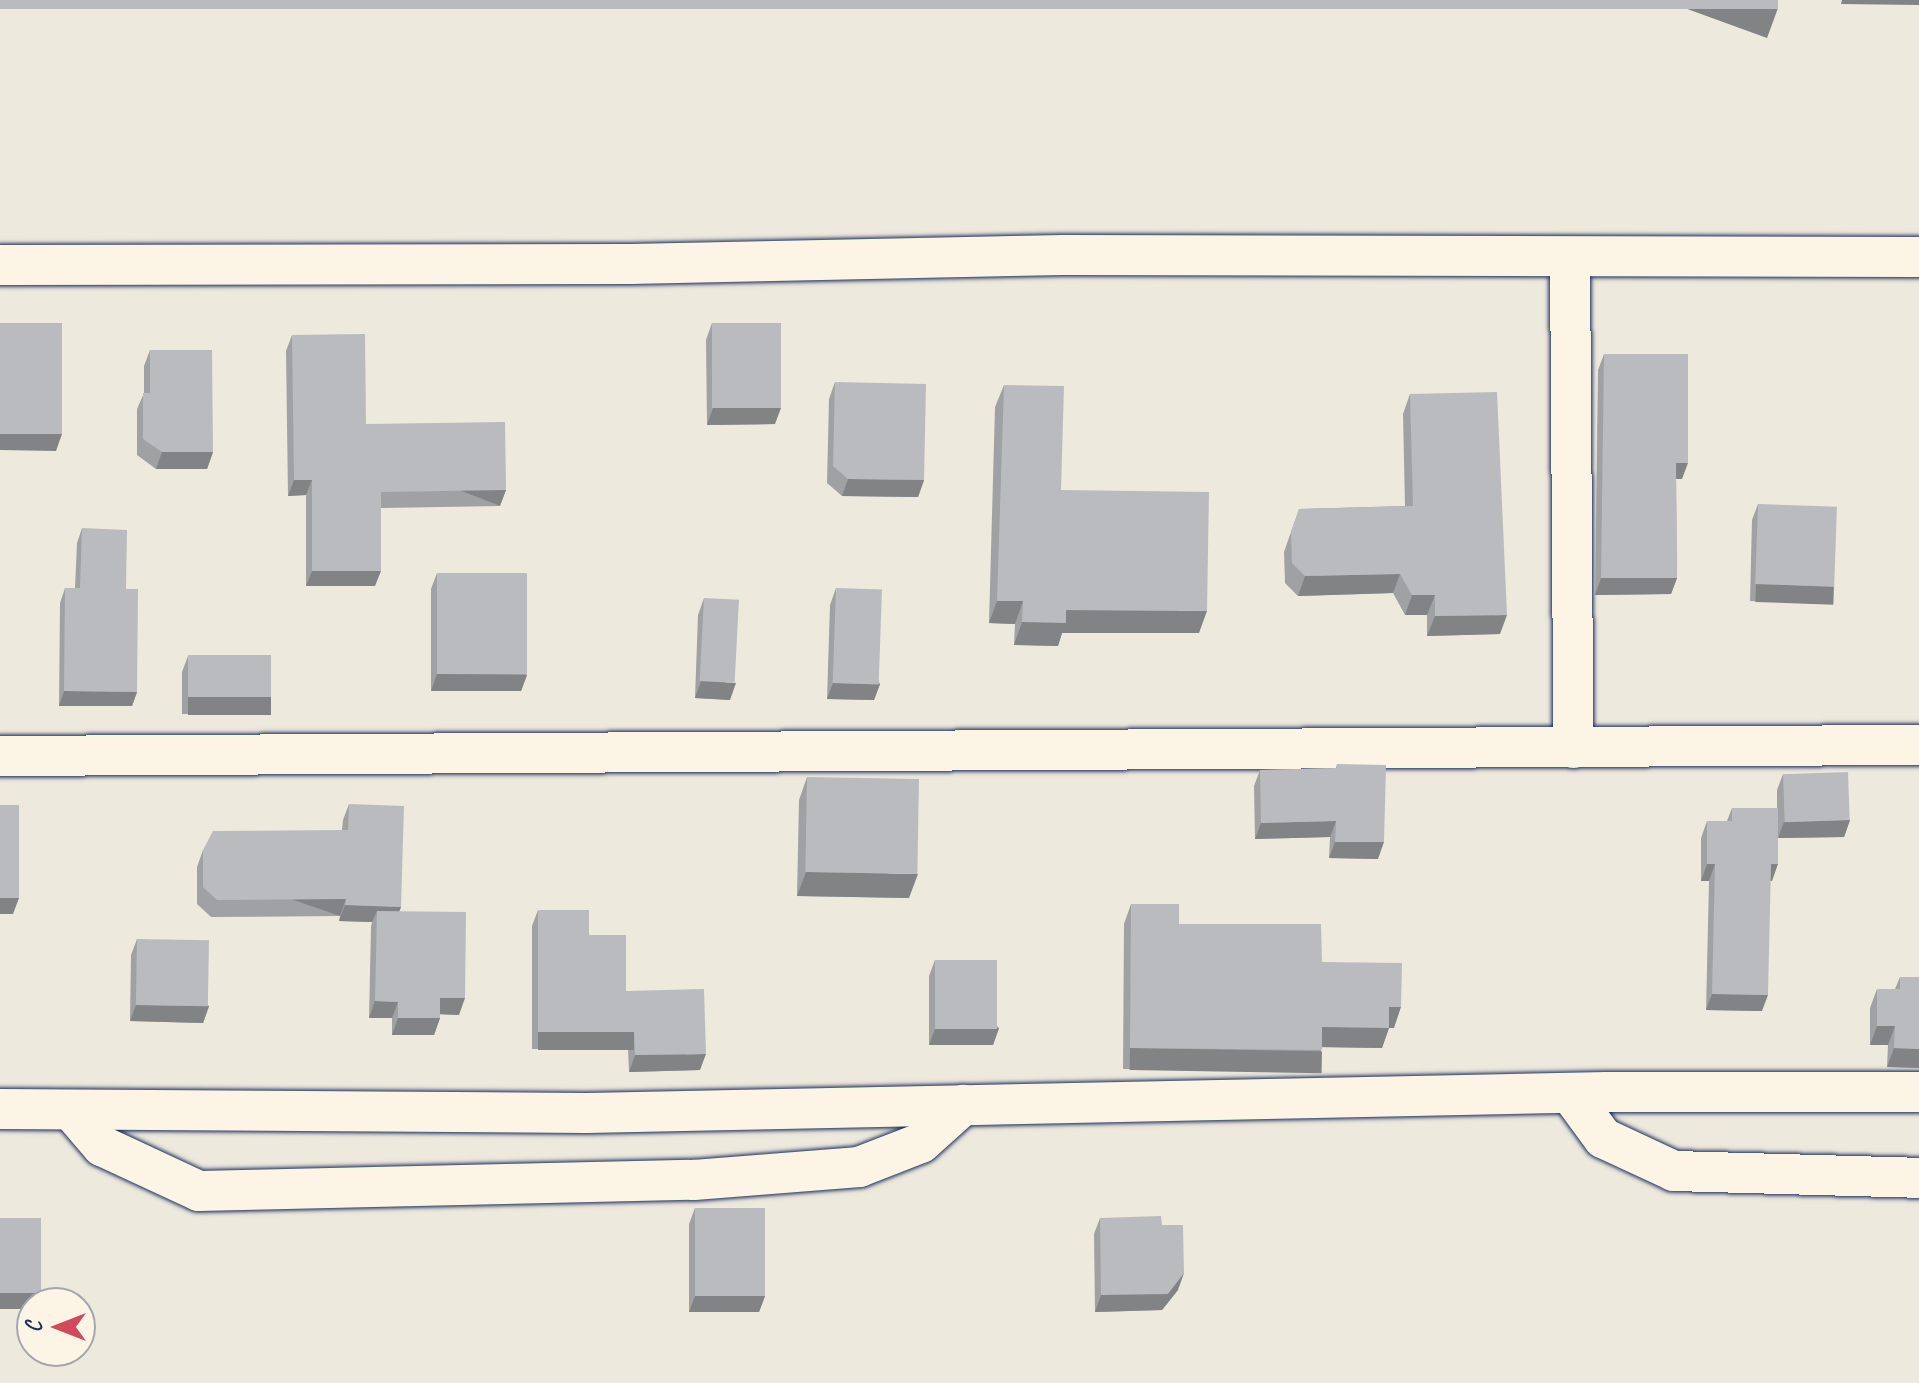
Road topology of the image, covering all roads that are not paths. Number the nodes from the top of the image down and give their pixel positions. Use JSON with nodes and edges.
{"nodes":[{"id":1,"x":1919,"y":257,"type":"edge"},
{"id":2,"x":1570,"y":258,"type":"junction"},
{"id":3,"x":0,"y":265,"type":"edge"},
{"id":4,"x":1919,"y":745,"type":"edge"},
{"id":5,"x":1573,"y":748,"type":"junction"},
{"id":6,"x":0,"y":756,"type":"edge"},
{"id":7,"x":1919,"y":1092,"type":"edge"},
{"id":8,"x":1570,"y":1093,"type":"junction"},
{"id":9,"x":963,"y":1105,"type":"junction"},
{"id":10,"x":0,"y":1109,"type":"edge"},
{"id":11,"x":71,"y":1110,"type":"junction"},
{"id":12,"x":1919,"y":1178,"type":"edge"}],
"edges":[{"from":1,"to":2,"type":"street"},
{"from":2,"to":3,"type":"street"},
{"from":2,"to":5,"type":"street"},
{"from":4,"to":5,"type":"street"},
{"from":5,"to":6,"type":"street"},
{"from":7,"to":8,"type":"street"},
{"from":8,"to":9,"type":"street"},
{"from":8,"to":12,"type":"street"},
{"from":9,"to":11,"type":"street"},
{"from":9,"to":11,"type":"street"},
{"from":10,"to":11,"type":"street"}]}
